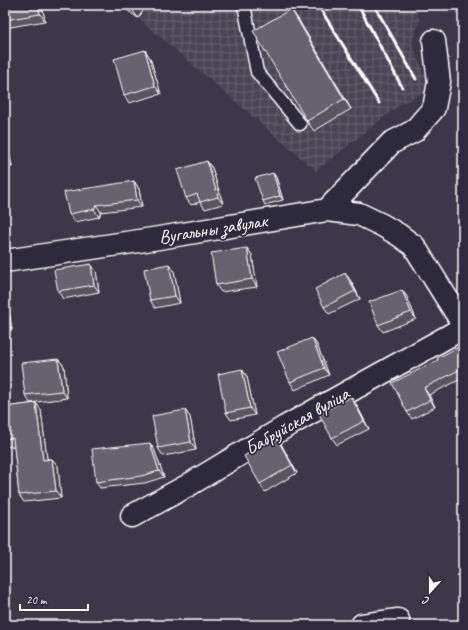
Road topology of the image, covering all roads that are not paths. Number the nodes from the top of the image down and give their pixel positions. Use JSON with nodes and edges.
{"nodes":[{"id":1,"x":244,"y":5,"type":"edge"},
{"id":2,"x":434,"y":41,"type":"dead end"},
{"id":3,"x":300,"y":124,"type":"edge"},
{"id":4,"x":327,"y":210,"type":"junction"},
{"id":5,"x":5,"y":261,"type":"edge"},
{"id":6,"x":463,"y":324,"type":"edge"},
{"id":7,"x":463,"y":328,"type":"edge"},
{"id":8,"x":132,"y":516,"type":"dead end"},
{"id":9,"x":398,"y":620,"type":"dead end"},
{"id":10,"x":362,"y":625,"type":"edge"}],
"edges":[{"from":1,"to":3,"type":"lane"},
{"from":2,"to":4,"type":"street"},
{"from":4,"to":5,"type":"street","name":"Вугальны завулак"},
{"from":4,"to":6,"type":"street","name":"Вугальны завулак"},
{"from":7,"to":8,"type":"street","name":"Бабруйская вуліца"},
{"from":9,"to":10,"type":"street"}]}
